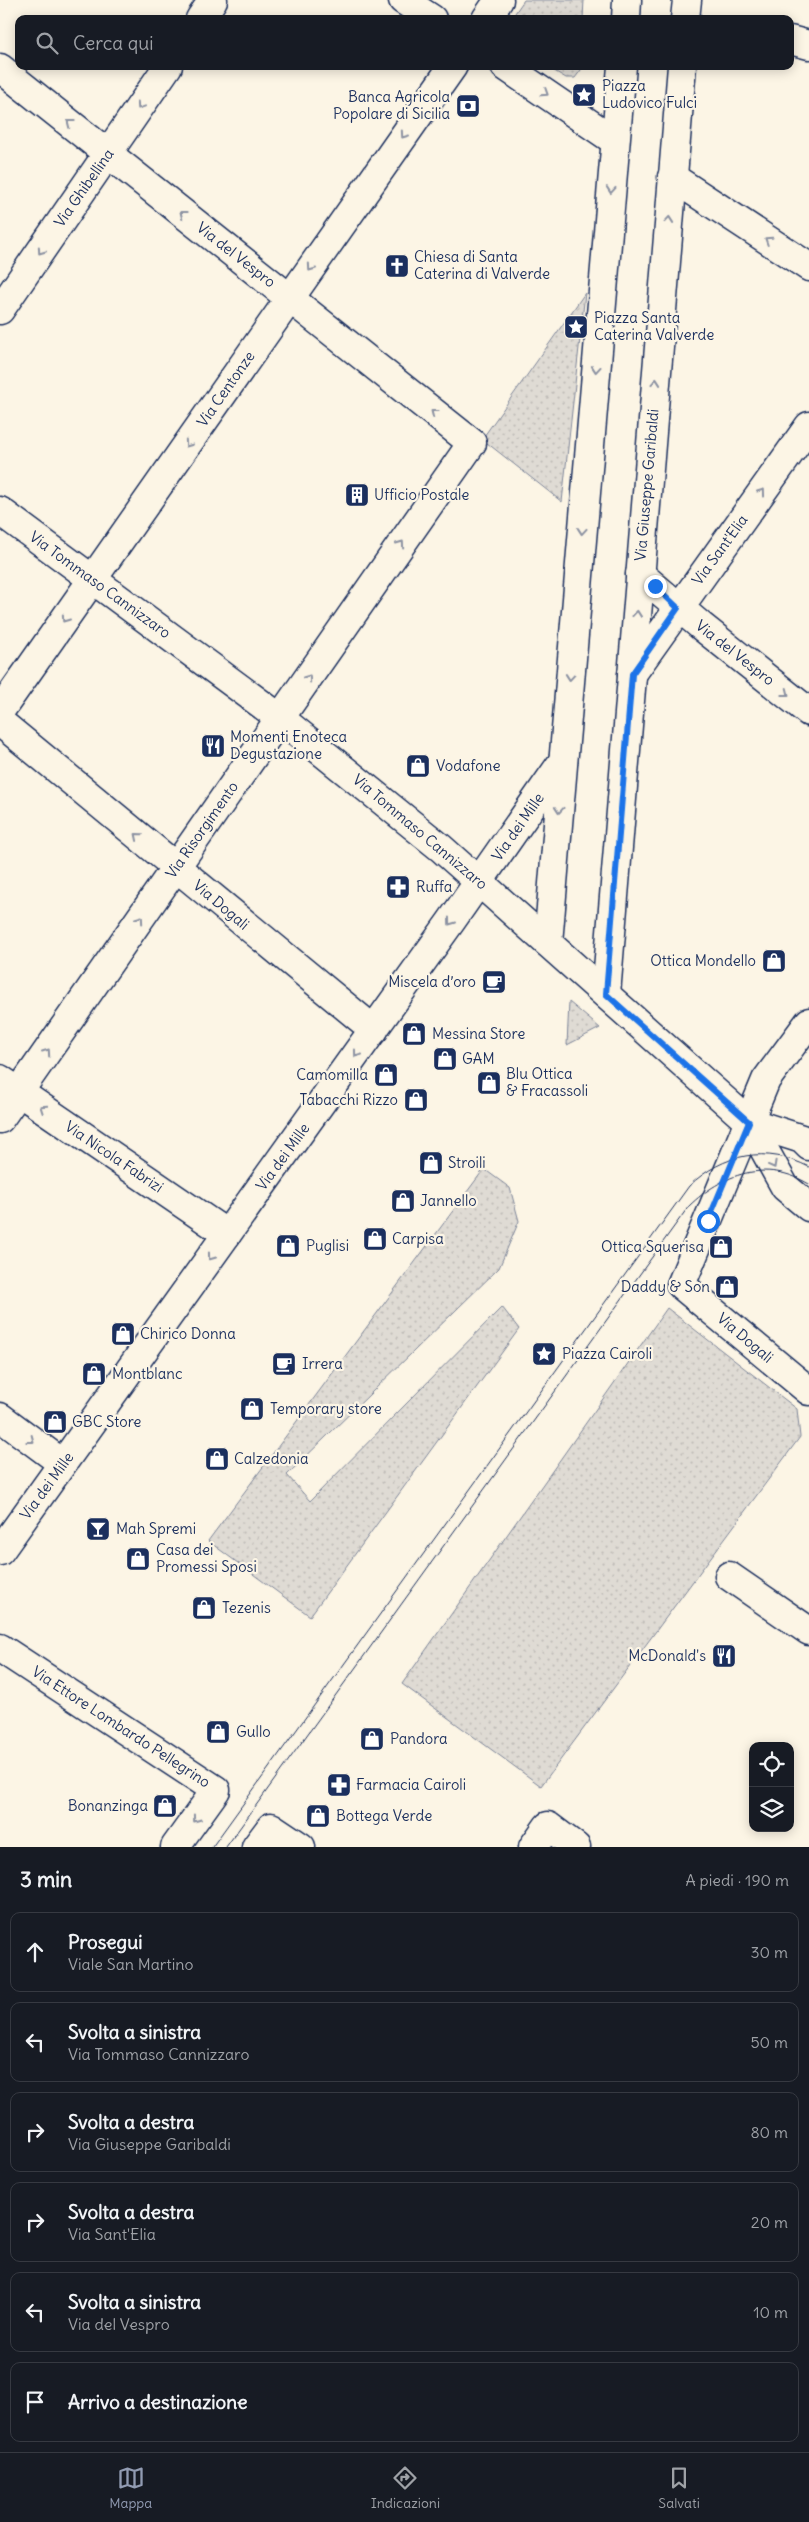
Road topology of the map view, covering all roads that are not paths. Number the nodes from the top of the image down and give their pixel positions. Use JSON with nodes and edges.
{"nodes":[{"id":1,"x":213,"y":0,"type":"edge"},
{"id":2,"x":403,"y":0,"type":"edge"},
{"id":3,"x":499,"y":0,"type":"edge"},
{"id":4,"x":627,"y":0,"type":"edge"},
{"id":5,"x":203,"y":15,"type":"edge"},
{"id":6,"x":426,"y":15,"type":"edge"},
{"id":7,"x":489,"y":15,"type":"edge"},
{"id":8,"x":626,"y":15,"type":"edge"},
{"id":9,"x":794,"y":41,"type":"edge"},
{"id":10,"x":809,"y":45,"type":"edge"},
{"id":11,"x":0,"y":68,"type":"edge"},
{"id":12,"x":165,"y":70,"type":"edge"},
{"id":13,"x":450,"y":70,"type":"edge"},
{"id":14,"x":511,"y":70,"type":"edge"},
{"id":15,"x":622,"y":70,"type":"edge"},
{"id":16,"x":682,"y":70,"type":"edge"},
{"id":17,"x":615,"y":141,"type":"junction"},
{"id":18,"x":108,"y":154,"type":"junction"},
{"id":19,"x":672,"y":177,"type":"junction"},
{"id":20,"x":809,"y":267,"type":"edge"},
{"id":21,"x":290,"y":298,"type":"junction"},
{"id":22,"x":0,"y":310,"type":"edge"},
{"id":23,"x":809,"y":426,"type":"edge"},
{"id":24,"x":472,"y":443,"type":"joint"},
{"id":25,"x":0,"y":512,"type":"edge"},
{"id":26,"x":640,"y":574,"type":"junction"},
{"id":27,"x":93,"y":579,"type":"junction"},
{"id":28,"x":678,"y":608,"type":"junction"},
{"id":29,"x":632,"y":674,"type":"junction"},
{"id":30,"x":0,"y":711,"type":"edge"},
{"id":31,"x":809,"y":712,"type":"edge"},
{"id":32,"x":280,"y":718,"type":"junction"},
{"id":33,"x":0,"y":722,"type":"edge"},
{"id":34,"x":563,"y":761,"type":"junction"},
{"id":35,"x":176,"y":867,"type":"junction"},
{"id":36,"x":480,"y":882,"type":"junction"},
{"id":37,"x":548,"y":943,"type":"junction"},
{"id":38,"x":606,"y":994,"type":"junction"},
{"id":39,"x":809,"y":1022,"type":"edge"},
{"id":40,"x":374,"y":1030,"type":"junction"},
{"id":41,"x":10,"y":1085,"type":"edge"},
{"id":42,"x":0,"y":1119,"type":"edge"},
{"id":43,"x":749,"y":1122,"type":"junction"},
{"id":44,"x":809,"y":1146,"type":"edge"},
{"id":45,"x":809,"y":1208,"type":"edge"},
{"id":46,"x":227,"y":1234,"type":"junction"},
{"id":47,"x":809,"y":1391,"type":"edge"},
{"id":48,"x":0,"y":1417,"type":"edge"},
{"id":49,"x":62,"y":1464,"type":"junction"},
{"id":50,"x":0,"y":1551,"type":"edge"},
{"id":51,"x":729,"y":1576,"type":"dead end"},
{"id":52,"x":809,"y":1631,"type":"edge"},
{"id":53,"x":0,"y":1648,"type":"edge"},
{"id":54,"x":540,"y":1836,"type":"edge"},
{"id":55,"x":264,"y":1837,"type":"edge"},
{"id":56,"x":176,"y":1847,"type":"edge"},
{"id":57,"x":301,"y":1847,"type":"edge"},
{"id":58,"x":576,"y":1847,"type":"edge"}],
"edges":[{"from":1,"to":5,"type":"street"},
{"from":2,"to":6,"type":"street"},
{"from":3,"to":7,"type":"street"},
{"from":4,"to":8,"type":"street"},
{"from":9,"to":10,"type":"street"},
{"from":18,"to":11,"type":"street","name":"Via del Vespro","one_way":true},
{"from":12,"to":18,"type":"street","name":"Via Ghibellina","one_way":true},
{"from":13,"to":21,"type":"street","name":"Via Centonze","one_way":true},
{"from":14,"to":17,"type":"street","one_way":true},
{"from":15,"to":17,"type":"street"},
{"from":16,"to":19,"type":"street","name":"Via Giuseppe Garibaldi"},
{"from":17,"to":34,"type":"street","one_way":true},
{"from":21,"to":18,"type":"street","name":"Via del Vespro","one_way":true},
{"from":18,"to":22,"type":"street","name":"Via Ghibellina","one_way":true},
{"from":20,"to":19,"type":"street","one_way":true},
{"from":26,"to":19,"type":"street","name":"Via Giuseppe Garibaldi","one_way":true},
{"from":24,"to":21,"type":"street","name":"Via del Vespro","one_way":true},
{"from":21,"to":27,"type":"street","name":"Via Centonze","one_way":true},
{"from":28,"to":23,"type":"street","name":"Via Sant'Elia","one_way":true},
{"from":32,"to":24,"type":"street","name":"Via Risorgimento","one_way":true},
{"from":25,"to":27,"type":"street","name":"Via Tommaso Cannizzaro"},
{"from":26,"to":28,"type":"street","name":"Via del Vespro"},
{"from":29,"to":26,"type":"street","name":"Via Giuseppe Garibaldi","one_way":true},
{"from":27,"to":30,"type":"street","name":"Via Centonze","one_way":true},
{"from":27,"to":32,"type":"street","name":"Via Tommaso Cannizzaro"},
{"from":28,"to":29,"type":"street","name":"Via Sant'Elia"},
{"from":28,"to":31,"type":"street","name":"Via del Vespro","one_way":true},
{"from":29,"to":38,"type":"street","name":"Via Giuseppe Garibaldi"},
{"from":32,"to":35,"type":"street","name":"Via Risorgimento"},
{"from":32,"to":36,"type":"street","name":"Via Tommaso Cannizzaro"},
{"from":35,"to":33,"type":"street","name":"Via Dogali","one_way":true},
{"from":34,"to":36,"type":"street","name":"Via dei Mille"},
{"from":34,"to":37,"type":"street","one_way":true},
{"from":35,"to":40,"type":"street","name":"Via Dogali"},
{"from":41,"to":35,"type":"street","name":"Via Risorgimento","one_way":true},
{"from":36,"to":37,"type":"street","name":"Via Tommaso Cannizzaro"},
{"from":36,"to":40,"type":"street","name":"Via dei Mille","one_way":true},
{"from":37,"to":38,"type":"street","name":"Via Tommaso Cannizzaro"},
{"from":38,"to":43,"type":"street","name":"Via Tommaso Cannizzaro"},
{"from":39,"to":43,"type":"street"},
{"from":40,"to":46,"type":"street","name":"Via dei Mille","one_way":true},
{"from":41,"to":42,"type":"street","name":"Via Risorgimento"},
{"from":46,"to":41,"type":"street","name":"Via Nicola Fabrizi","one_way":true},
{"from":43,"to":44,"type":"street","name":"Via Tommaso Cannizzaro"},
{"from":43,"to":45,"type":"street","name":"Via Tommaso Cannizzaro","one_way":true},
{"from":43,"to":47,"type":"street","name":"Via Dogali"},
{"from":46,"to":49,"type":"street","name":"Via dei Mille","one_way":true},
{"from":48,"to":49,"type":"street","one_way":true},
{"from":49,"to":50,"type":"street","name":"Via dei Mille"},
{"from":51,"to":52,"type":"street"},
{"from":53,"to":56,"type":"street","name":"Via Ettore Lombardo Pellegrino","one_way":true},
{"from":54,"to":58,"type":"street"},
{"from":55,"to":57,"type":"street"}]}
